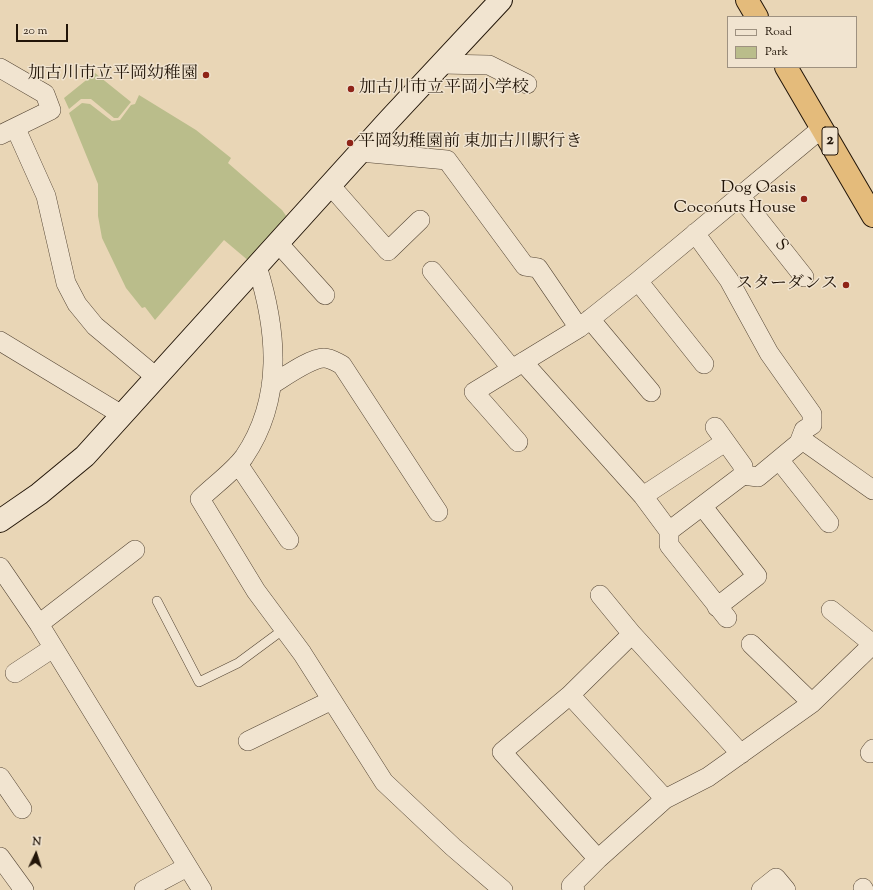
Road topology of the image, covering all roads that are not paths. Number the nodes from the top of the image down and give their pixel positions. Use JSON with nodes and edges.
{"nodes":[{"id":1,"x":501,"y":0,"type":"edge"},
{"id":2,"x":747,"y":0,"type":"edge"},
{"id":3,"x":756,"y":16,"type":"edge"},
{"id":4,"x":441,"y":64,"type":"junction"},
{"id":5,"x":0,"y":68,"type":"edge"},
{"id":6,"x":787,"y":68,"type":"edge"},
{"id":7,"x":527,"y":84,"type":"dead end"},
{"id":8,"x":822,"y":128,"type":"junction"},
{"id":9,"x":8,"y":132,"type":"edge"},
{"id":10,"x":360,"y":152,"type":"junction"},
{"id":11,"x":330,"y":185,"type":"junction"},
{"id":12,"x":740,"y":196,"type":"junction"},
{"id":13,"x":873,"y":216,"type":"edge"},
{"id":14,"x":420,"y":220,"type":"dead end"},
{"id":15,"x":695,"y":233,"type":"junction"},
{"id":16,"x":278,"y":243,"type":"junction"},
{"id":17,"x":257,"y":266,"type":"junction"},
{"id":18,"x":432,"y":271,"type":"dead end"},
{"id":19,"x":804,"y":277,"type":"dead end"},
{"id":20,"x":638,"y":281,"type":"junction"},
{"id":21,"x":325,"y":295,"type":"dead end"},
{"id":22,"x":584,"y":323,"type":"junction"},
{"id":23,"x":0,"y":341,"type":"edge"},
{"id":24,"x":704,"y":364,"type":"dead end"},
{"id":25,"x":518,"y":366,"type":"junction"},
{"id":26,"x":156,"y":377,"type":"junction"},
{"id":27,"x":271,"y":385,"type":"junction"},
{"id":28,"x":651,"y":392,"type":"dead end"},
{"id":29,"x":122,"y":415,"type":"junction"},
{"id":30,"x":801,"y":439,"type":"junction"},
{"id":31,"x":518,"y":442,"type":"dead end"},
{"id":32,"x":780,"y":461,"type":"junction"},
{"id":33,"x":238,"y":464,"type":"junction"},
{"id":34,"x":743,"y":475,"type":"junction"},
{"id":35,"x":873,"y":490,"type":"edge"},
{"id":36,"x":643,"y":496,"type":"junction"},
{"id":37,"x":703,"y":507,"type":"junction"},
{"id":38,"x":438,"y":512,"type":"dead end"},
{"id":39,"x":2,"y":515,"type":"edge"},
{"id":40,"x":829,"y":523,"type":"dead end"},
{"id":41,"x":669,"y":531,"type":"junction"},
{"id":42,"x":289,"y":540,"type":"dead end"},
{"id":43,"x":135,"y":550,"type":"dead end"},
{"id":44,"x":0,"y":567,"type":"edge"},
{"id":45,"x":600,"y":595,"type":"dead end"},
{"id":46,"x":157,"y":601,"type":"dead end"},
{"id":47,"x":831,"y":610,"type":"dead end"},
{"id":48,"x":39,"y":624,"type":"junction"},
{"id":49,"x":284,"y":629,"type":"junction"},
{"id":50,"x":632,"y":634,"type":"junction"},
{"id":51,"x":751,"y":644,"type":"dead end"},
{"id":52,"x":53,"y":648,"type":"junction"},
{"id":53,"x":14,"y":673,"type":"dead end"},
{"id":54,"x":570,"y":695,"type":"junction"},
{"id":55,"x":332,"y":700,"type":"junction"},
{"id":56,"x":812,"y":703,"type":"junction"},
{"id":57,"x":248,"y":741,"type":"dead end"},
{"id":58,"x":741,"y":754,"type":"junction"},
{"id":59,"x":0,"y":777,"type":"edge"},
{"id":60,"x":5,"y":796,"type":"edge"},
{"id":61,"x":665,"y":799,"type":"junction"},
{"id":62,"x":22,"y":809,"type":"dead end"},
{"id":63,"x":0,"y":857,"type":"edge"},
{"id":64,"x":598,"y":859,"type":"junction"},
{"id":65,"x":187,"y":867,"type":"junction"},
{"id":66,"x":24,"y":890,"type":"edge"},
{"id":67,"x":144,"y":890,"type":"edge"},
{"id":68,"x":202,"y":890,"type":"edge"},
{"id":69,"x":503,"y":890,"type":"edge"},
{"id":70,"x":575,"y":890,"type":"edge"},
{"id":71,"x":760,"y":890,"type":"edge"},
{"id":72,"x":786,"y":890,"type":"edge"}],
"edges":[{"from":1,"to":4,"type":"street"},
{"from":2,"to":3,"type":"highway"},
{"from":4,"to":7,"type":"street"},
{"from":4,"to":10,"type":"street"},
{"from":5,"to":9,"type":"street"},
{"from":6,"to":8,"type":"highway","number":"2"},
{"from":8,"to":12,"type":"street"},
{"from":8,"to":13,"type":"highway","number":"2"},
{"from":9,"to":26,"type":"street"},
{"from":10,"to":11,"type":"street"},
{"from":10,"to":22,"type":"street"},
{"from":11,"to":14,"type":"street"},
{"from":11,"to":16,"type":"street"},
{"from":12,"to":15,"type":"street"},
{"from":12,"to":19,"type":"street","name":"S"},
{"from":15,"to":20,"type":"street"},
{"from":15,"to":30,"type":"street"},
{"from":16,"to":17,"type":"street"},
{"from":16,"to":21,"type":"street"},
{"from":17,"to":26,"type":"street"},
{"from":17,"to":27,"type":"street"},
{"from":18,"to":25,"type":"street"},
{"from":20,"to":22,"type":"street"},
{"from":20,"to":24,"type":"street"},
{"from":22,"to":25,"type":"street"},
{"from":22,"to":28,"type":"street"},
{"from":23,"to":29,"type":"street"},
{"from":25,"to":31,"type":"street"},
{"from":25,"to":36,"type":"street"},
{"from":26,"to":29,"type":"street"},
{"from":27,"to":33,"type":"street"},
{"from":27,"to":38,"type":"street"},
{"from":29,"to":39,"type":"street"},
{"from":30,"to":32,"type":"street"},
{"from":30,"to":35,"type":"street"},
{"from":32,"to":34,"type":"street"},
{"from":32,"to":40,"type":"street"},
{"from":33,"to":42,"type":"street"},
{"from":33,"to":49,"type":"street"},
{"from":34,"to":36,"type":"street"},
{"from":34,"to":37,"type":"street"},
{"from":36,"to":41,"type":"street"},
{"from":37,"to":41,"type":"street"},
{"from":37,"to":41,"type":"street"},
{"from":43,"to":48,"type":"street"},
{"from":44,"to":48,"type":"street"},
{"from":45,"to":50,"type":"street"},
{"from":46,"to":49,"type":"lane"},
{"from":47,"to":56,"type":"street"},
{"from":48,"to":52,"type":"street"},
{"from":49,"to":55,"type":"street"},
{"from":50,"to":54,"type":"street"},
{"from":50,"to":58,"type":"street"},
{"from":51,"to":56,"type":"street"},
{"from":52,"to":53,"type":"street"},
{"from":52,"to":65,"type":"street"},
{"from":54,"to":61,"type":"street"},
{"from":54,"to":64,"type":"street"},
{"from":55,"to":57,"type":"street"},
{"from":55,"to":69,"type":"street"},
{"from":56,"to":58,"type":"street"},
{"from":58,"to":61,"type":"street"},
{"from":59,"to":60,"type":"street"},
{"from":60,"to":62,"type":"street"},
{"from":61,"to":64,"type":"street"},
{"from":63,"to":66,"type":"street"},
{"from":64,"to":70,"type":"street"},
{"from":65,"to":67,"type":"street"},
{"from":65,"to":68,"type":"street"},
{"from":71,"to":72,"type":"street"}]}
